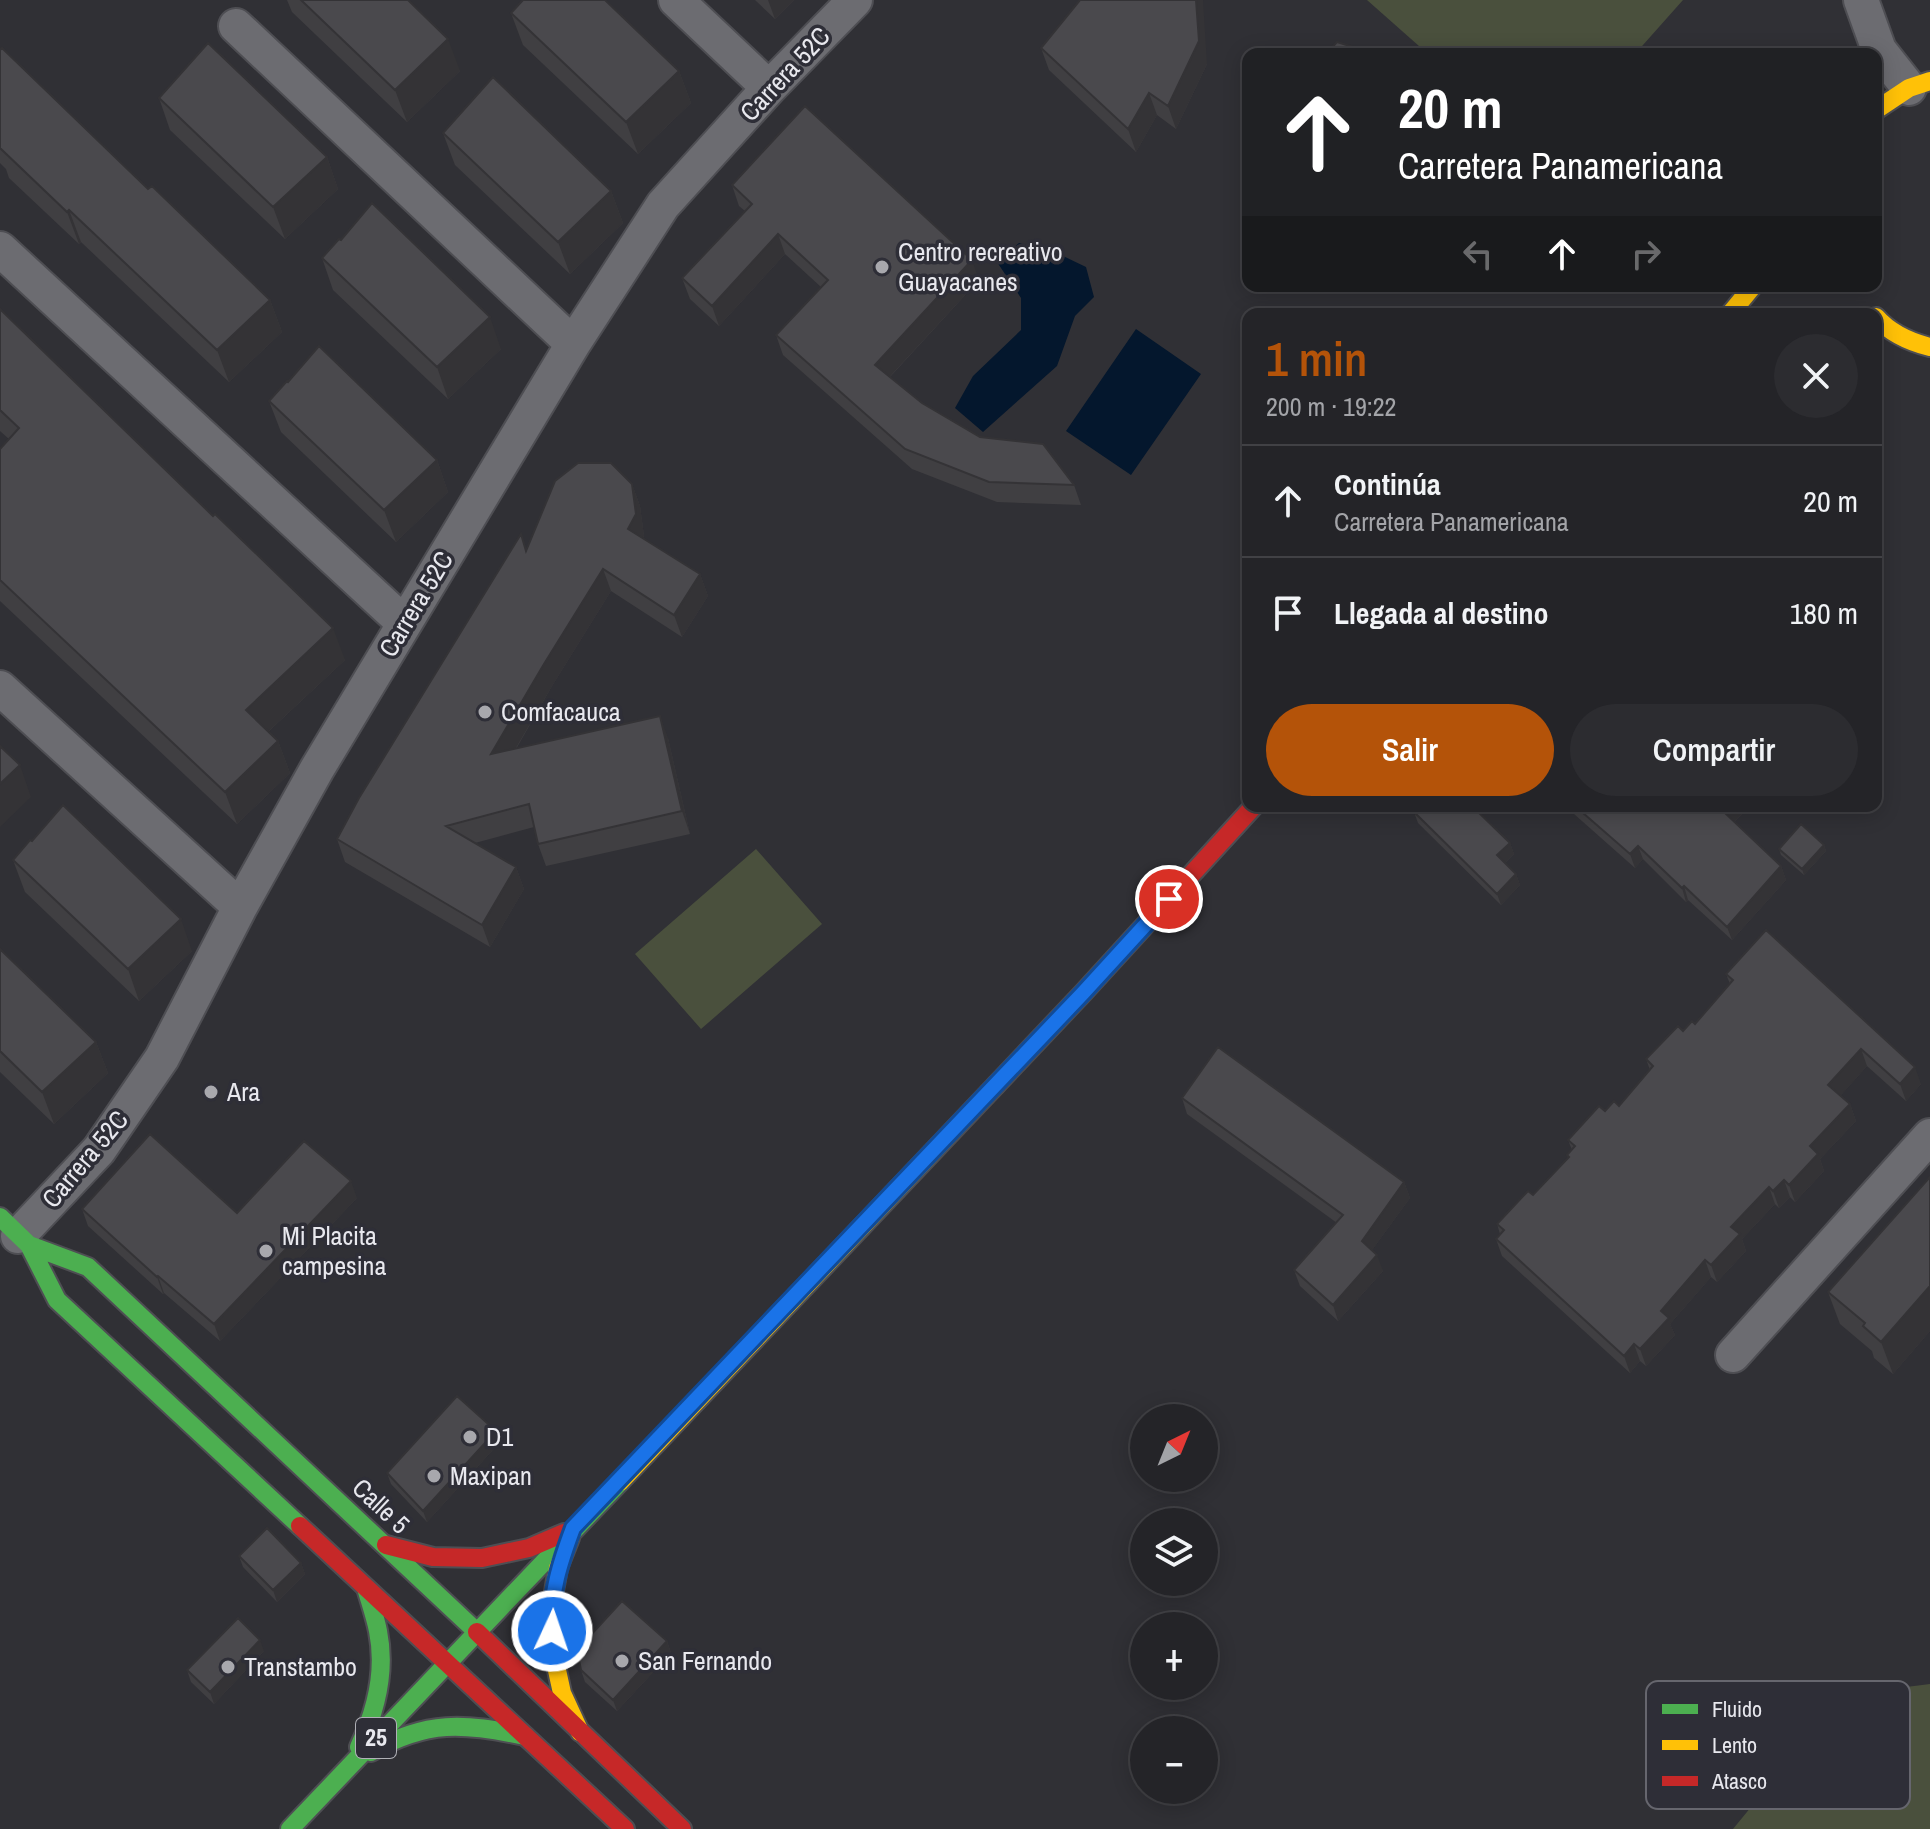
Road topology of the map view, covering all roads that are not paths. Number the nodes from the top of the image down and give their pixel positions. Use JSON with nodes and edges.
{"nodes":[{"id":1,"x":676,"y":0,"type":"edge"},
{"id":2,"x":855,"y":0,"type":"edge"},
{"id":3,"x":1861,"y":0,"type":"edge"},
{"id":4,"x":236,"y":26,"type":"dead end"},
{"id":5,"x":1878,"y":48,"type":"edge"},
{"id":6,"x":1882,"y":53,"type":"edge"},
{"id":7,"x":1919,"y":84,"type":"edge"},
{"id":8,"x":769,"y":88,"type":"junction"},
{"id":9,"x":1882,"y":106,"type":"edge"},
{"id":10,"x":0,"y":249,"type":"edge"},
{"id":11,"x":1748,"y":292,"type":"edge"},
{"id":12,"x":1735,"y":308,"type":"edge"},
{"id":13,"x":1882,"y":322,"type":"edge"},
{"id":14,"x":573,"y":344,"type":"junction"},
{"id":15,"x":1930,"y":347,"type":"edge"},
{"id":16,"x":404,"y":623,"type":"junction"},
{"id":17,"x":0,"y":688,"type":"edge"},
{"id":18,"x":1249,"y":812,"type":"edge"},
{"id":19,"x":240,"y":907,"type":"junction"},
{"id":20,"x":1930,"y":1136,"type":"edge"},
{"id":21,"x":16,"y":1233,"type":"edge"},
{"id":22,"x":1733,"y":1355,"type":"dead end"},
{"id":23,"x":573,"y":1528,"type":"junction"},
{"id":24,"x":386,"y":1545,"type":"junction"},
{"id":25,"x":366,"y":1588,"type":"junction"},
{"id":26,"x":476,"y":1631,"type":"junction"},
{"id":27,"x":446,"y":1663,"type":"junction"},
{"id":28,"x":580,"y":1732,"type":"junction"},
{"id":29,"x":525,"y":1736,"type":"junction"},
{"id":30,"x":349,"y":1767,"type":"junction"},
{"id":31,"x":290,"y":1829,"type":"edge"},
{"id":32,"x":625,"y":1829,"type":"edge"},
{"id":33,"x":682,"y":1829,"type":"edge"}],
"edges":[{"from":1,"to":8,"type":"street"},
{"from":2,"to":8,"type":"street","name":"Carrera 52C"},
{"from":3,"to":5,"type":"street"},
{"from":4,"to":14,"type":"street"},
{"from":6,"to":7,"type":"street"},
{"from":7,"to":9,"type":"main road"},
{"from":8,"to":14,"type":"street","name":"Carrera 52C"},
{"from":10,"to":16,"type":"street"},
{"from":11,"to":12,"type":"main road"},
{"from":13,"to":15,"type":"main road"},
{"from":14,"to":16,"type":"street","name":"Carrera 52C"},
{"from":16,"to":19,"type":"street","name":"Carrera 52C"},
{"from":17,"to":19,"type":"street"},
{"from":18,"to":23,"type":"main road","number":"25"},
{"from":19,"to":21,"type":"street","name":"Carrera 52C"},
{"from":20,"to":22,"type":"street"},
{"from":21,"to":24,"type":"main road","name":"Calle 5"},
{"from":21,"to":25,"type":"main road"},
{"from":23,"to":24,"type":"main road"},
{"from":23,"to":26,"type":"main road","number":"25"},
{"from":23,"to":28,"type":"main road"},
{"from":24,"to":26,"type":"main road","name":"Calle 5"},
{"from":25,"to":27,"type":"main road"},
{"from":25,"to":30,"type":"main road"},
{"from":26,"to":27,"type":"main road","number":"25"},
{"from":26,"to":28,"type":"main road","name":"Calle 5"},
{"from":27,"to":29,"type":"main road"},
{"from":27,"to":30,"type":"main road","number":"25"},
{"from":28,"to":33,"type":"main road","name":"Calle 5"},
{"from":29,"to":30,"type":"main road"},
{"from":29,"to":32,"type":"main road"},
{"from":30,"to":31,"type":"main road","number":"25"}]}
